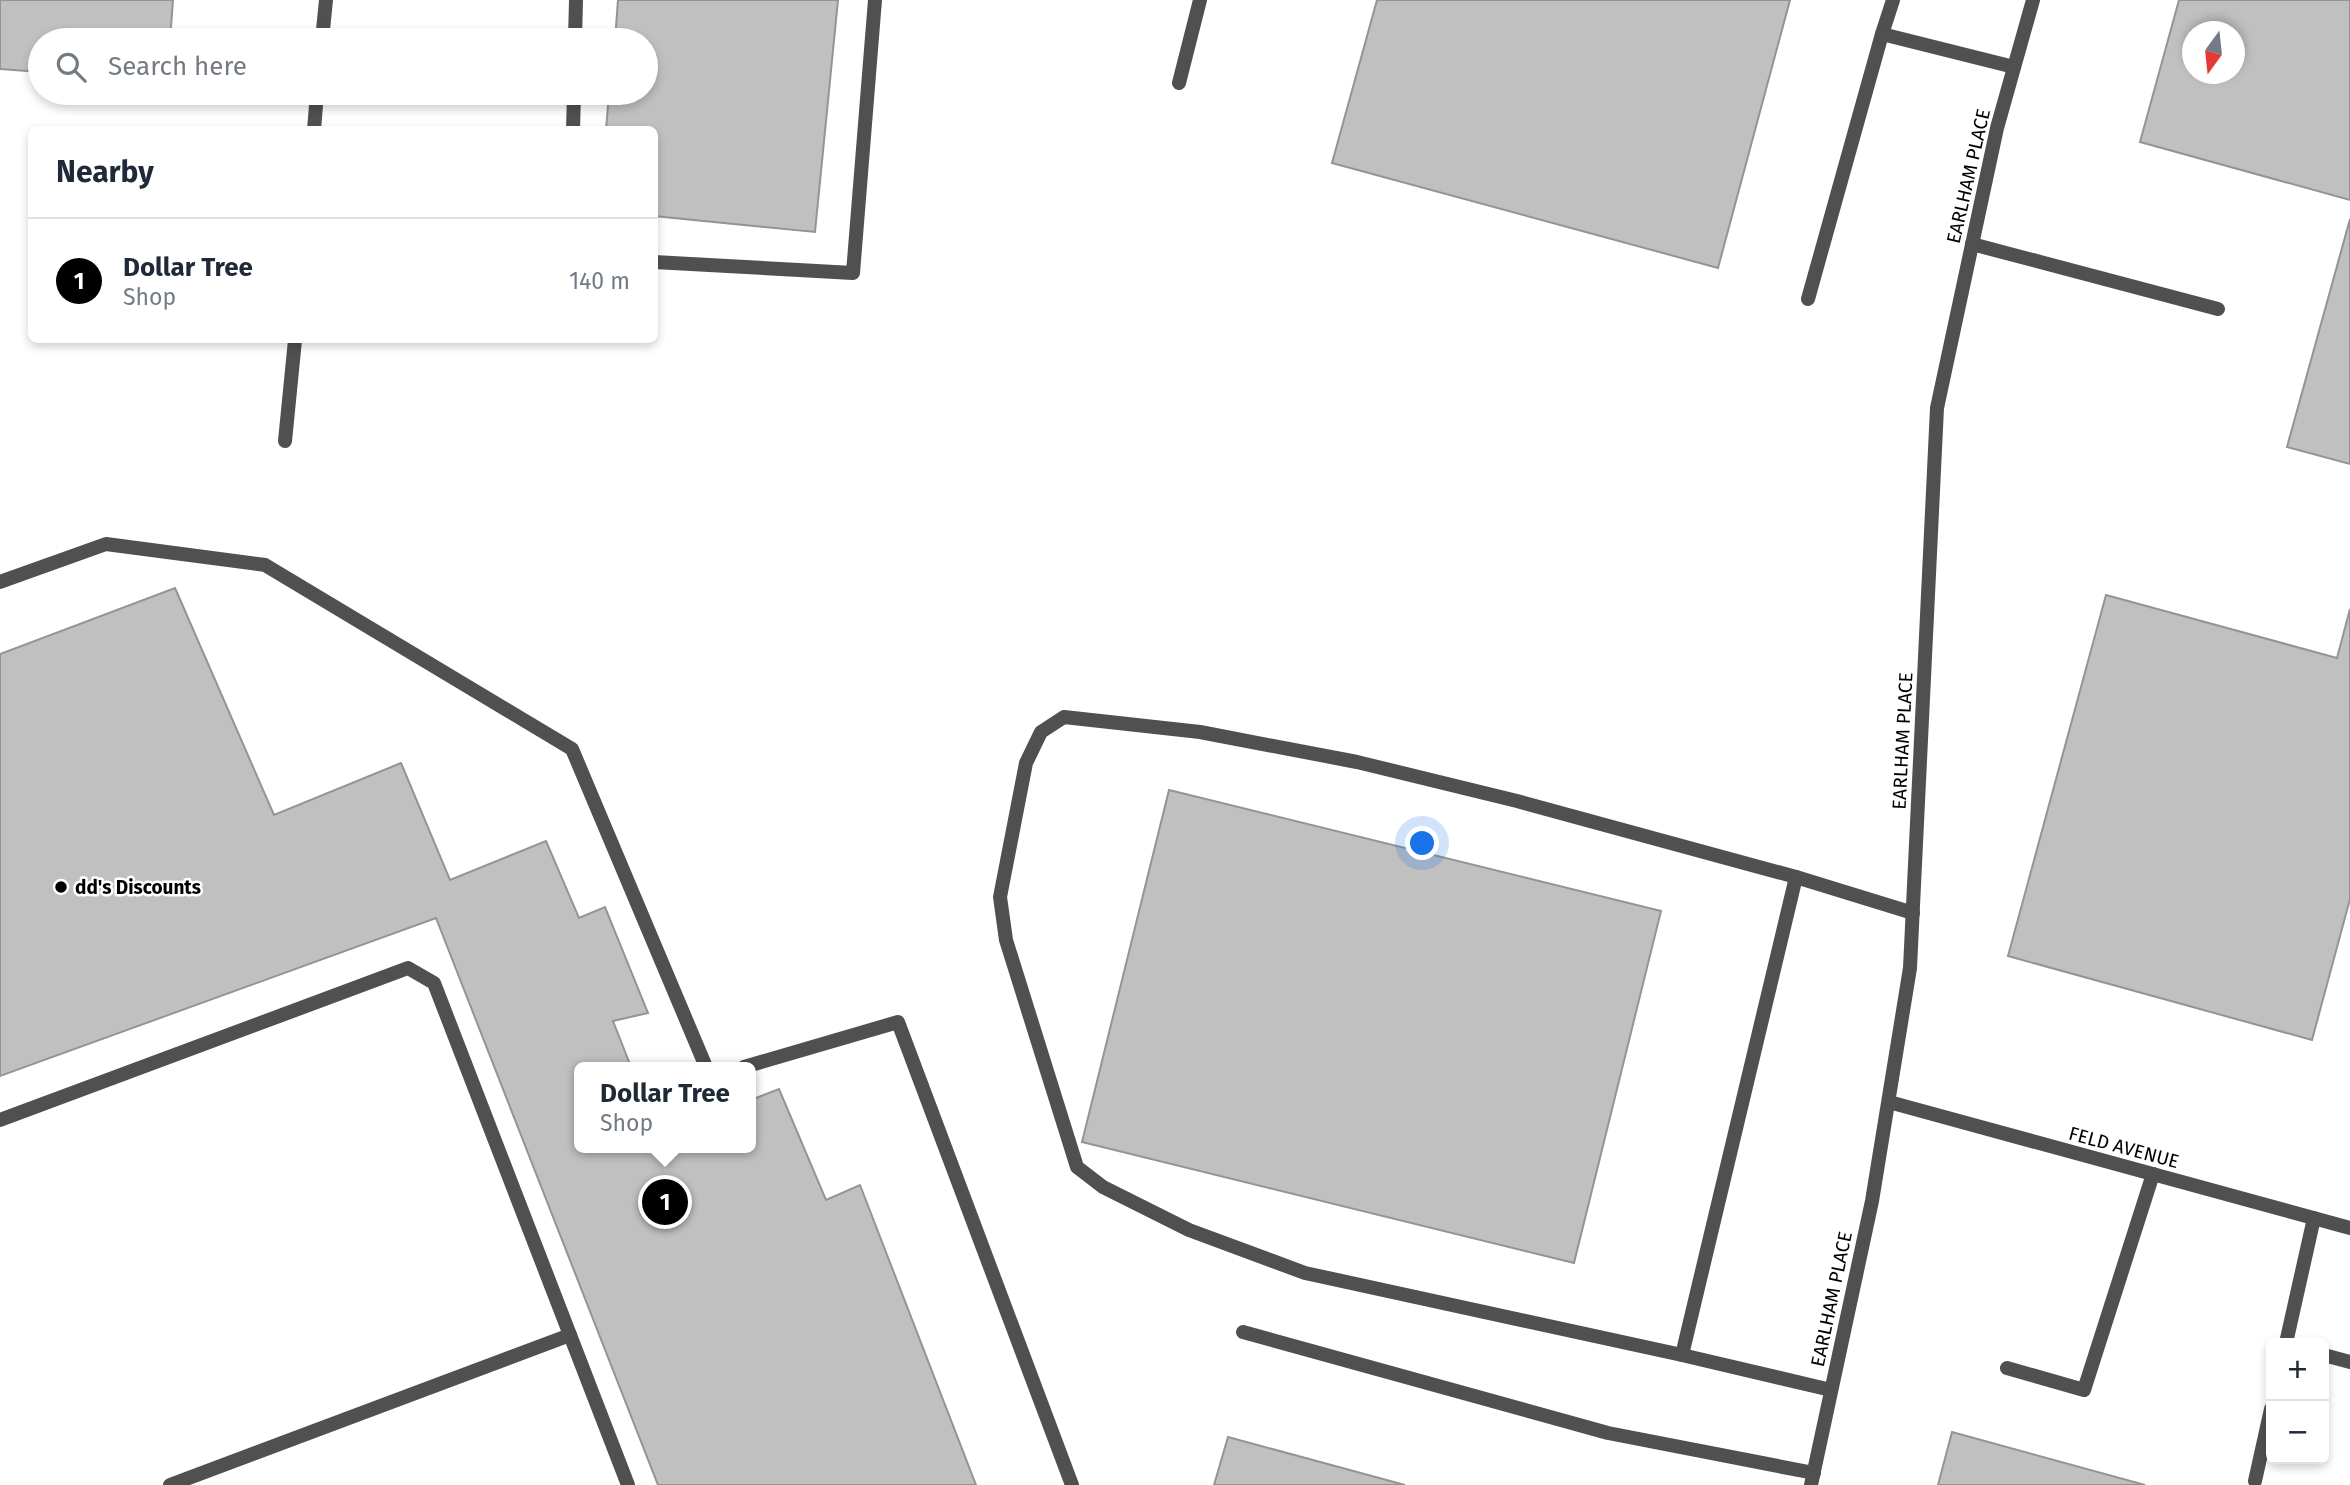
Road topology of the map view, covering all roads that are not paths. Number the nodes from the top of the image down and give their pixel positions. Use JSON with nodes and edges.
{"nodes":[{"id":1,"x":326,"y":0,"type":"edge"},
{"id":2,"x":576,"y":0,"type":"edge"},
{"id":3,"x":875,"y":0,"type":"edge"},
{"id":4,"x":1200,"y":0,"type":"edge"},
{"id":5,"x":1893,"y":0,"type":"edge"},
{"id":6,"x":2033,"y":0,"type":"edge"},
{"id":7,"x":323,"y":28,"type":"edge"},
{"id":8,"x":575,"y":28,"type":"edge"},
{"id":9,"x":1882,"y":34,"type":"junction"},
{"id":10,"x":2014,"y":67,"type":"junction"},
{"id":11,"x":1179,"y":83,"type":"dead end"},
{"id":12,"x":316,"y":105,"type":"edge"},
{"id":13,"x":574,"y":105,"type":"edge"},
{"id":14,"x":314,"y":126,"type":"edge"},
{"id":15,"x":573,"y":126,"type":"edge"},
{"id":16,"x":1972,"y":244,"type":"junction"},
{"id":17,"x":658,"y":262,"type":"edge"},
{"id":18,"x":1808,"y":299,"type":"dead end"},
{"id":19,"x":2218,"y":309,"type":"dead end"},
{"id":20,"x":295,"y":343,"type":"edge"},
{"id":21,"x":285,"y":441,"type":"dead end"},
{"id":22,"x":0,"y":582,"type":"edge"},
{"id":23,"x":1796,"y":877,"type":"junction"},
{"id":24,"x":1913,"y":912,"type":"junction"},
{"id":25,"x":704,"y":1062,"type":"edge"},
{"id":26,"x":756,"y":1063,"type":"edge"},
{"id":27,"x":1889,"y":1102,"type":"junction"},
{"id":28,"x":0,"y":1120,"type":"edge"},
{"id":29,"x":2153,"y":1174,"type":"junction"},
{"id":30,"x":2314,"y":1219,"type":"junction"},
{"id":31,"x":2350,"y":1228,"type":"edge"},
{"id":32,"x":1243,"y":1332,"type":"dead end"},
{"id":33,"x":570,"y":1335,"type":"junction"},
{"id":34,"x":2287,"y":1338,"type":"edge"},
{"id":35,"x":1682,"y":1355,"type":"junction"},
{"id":36,"x":2329,"y":1356,"type":"edge"},
{"id":37,"x":2350,"y":1362,"type":"edge"},
{"id":38,"x":2007,"y":1368,"type":"dead end"},
{"id":39,"x":1831,"y":1390,"type":"junction"},
{"id":40,"x":2266,"y":1432,"type":"edge"},
{"id":41,"x":1812,"y":1479,"type":"edge"},
{"id":42,"x":2255,"y":1481,"type":"dead end"},
{"id":43,"x":170,"y":1485,"type":"edge"},
{"id":44,"x":628,"y":1485,"type":"edge"},
{"id":45,"x":1072,"y":1485,"type":"edge"}],
"edges":[{"from":1,"to":7,"type":"street"},
{"from":2,"to":8,"type":"street"},
{"from":3,"to":17,"type":"street"},
{"from":4,"to":11,"type":"street"},
{"from":5,"to":9,"type":"street"},
{"from":6,"to":10,"type":"street","name":"EARLHAM PLACE"},
{"from":9,"to":10,"type":"street"},
{"from":9,"to":18,"type":"street"},
{"from":10,"to":16,"type":"street","name":"EARLHAM PLACE"},
{"from":12,"to":14,"type":"street"},
{"from":13,"to":15,"type":"street"},
{"from":16,"to":19,"type":"street"},
{"from":16,"to":24,"type":"street","name":"EARLHAM PLACE"},
{"from":20,"to":21,"type":"street"},
{"from":22,"to":25,"type":"street"},
{"from":23,"to":24,"type":"street"},
{"from":23,"to":35,"type":"street"},
{"from":23,"to":35,"type":"street"},
{"from":24,"to":27,"type":"street","name":"EARLHAM PLACE"},
{"from":26,"to":45,"type":"street"},
{"from":27,"to":29,"type":"street","name":"FELD AVENUE"},
{"from":27,"to":39,"type":"street","name":"EARLHAM PLACE"},
{"from":28,"to":33,"type":"street"},
{"from":29,"to":30,"type":"street","name":"FELD AVENUE"},
{"from":29,"to":38,"type":"street"},
{"from":30,"to":31,"type":"street","name":"FELD AVENUE"},
{"from":30,"to":34,"type":"street"},
{"from":32,"to":41,"type":"street"},
{"from":33,"to":43,"type":"street"},
{"from":33,"to":44,"type":"street"},
{"from":35,"to":39,"type":"street"},
{"from":36,"to":37,"type":"street"},
{"from":39,"to":41,"type":"street","name":"EARLHAM PLACE"},
{"from":40,"to":42,"type":"street"}]}
